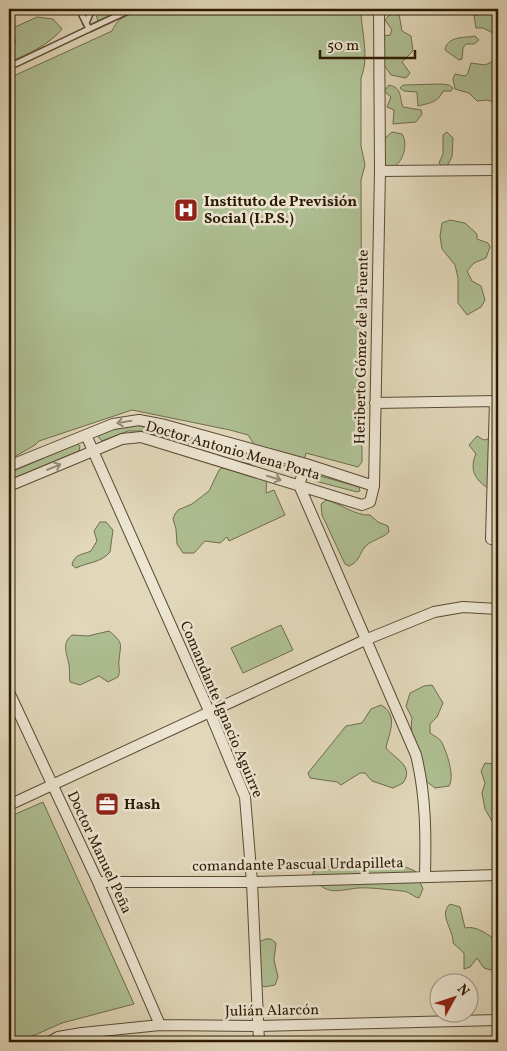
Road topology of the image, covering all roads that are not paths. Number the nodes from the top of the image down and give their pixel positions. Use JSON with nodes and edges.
{"nodes":[{"id":1,"x":79,"y":9,"type":"edge"},
{"id":2,"x":92,"y":9,"type":"edge"},
{"id":3,"x":132,"y":9,"type":"edge"},
{"id":4,"x":379,"y":9,"type":"edge"},
{"id":5,"x":86,"y":23,"type":"junction"},
{"id":6,"x":89,"y":29,"type":"junction"},
{"id":7,"x":9,"y":66,"type":"edge"},
{"id":8,"x":380,"y":170,"type":"junction"},
{"id":9,"x":498,"y":170,"type":"edge"},
{"id":10,"x":497,"y":401,"type":"edge"},
{"id":11,"x":375,"y":403,"type":"junction"},
{"id":12,"x":86,"y":434,"type":"junction"},
{"id":13,"x":93,"y":451,"type":"junction"},
{"id":14,"x":306,"y":464,"type":"junction"},
{"id":15,"x":9,"y":466,"type":"edge"},
{"id":16,"x":299,"y":485,"type":"junction"},
{"id":17,"x":9,"y":486,"type":"edge"},
{"id":18,"x":374,"y":486,"type":"junction"},
{"id":19,"x":368,"y":504,"type":"joint"},
{"id":20,"x":491,"y":539,"type":"dead end"},
{"id":21,"x":498,"y":610,"type":"edge"},
{"id":22,"x":365,"y":640,"type":"junction"},
{"id":23,"x":9,"y":692,"type":"edge"},
{"id":24,"x":210,"y":713,"type":"junction"},
{"id":25,"x":53,"y":785,"type":"junction"},
{"id":26,"x":9,"y":805,"type":"edge"},
{"id":27,"x":498,"y":875,"type":"edge"},
{"id":28,"x":425,"y":876,"type":"junction"},
{"id":29,"x":98,"y":882,"type":"junction"},
{"id":30,"x":252,"y":882,"type":"junction"},
{"id":31,"x":498,"y":1020,"type":"edge"},
{"id":32,"x":160,"y":1026,"type":"junction"},
{"id":33,"x":259,"y":1026,"type":"junction"},
{"id":34,"x":49,"y":1042,"type":"edge"},
{"id":35,"x":259,"y":1042,"type":"edge"}],
"edges":[{"from":1,"to":5,"type":"lane"},
{"from":2,"to":5,"type":"lane"},
{"from":3,"to":6,"type":"lane"},
{"from":4,"to":8,"type":"street","name":"Heriberto Gómez de la Fuente"},
{"from":5,"to":6,"type":"lane"},
{"from":6,"to":7,"type":"lane"},
{"from":8,"to":9,"type":"street"},
{"from":8,"to":11,"type":"street","name":"Heriberto Gómez de la Fuente"},
{"from":10,"to":11,"type":"street"},
{"from":10,"to":20,"type":"street"},
{"from":11,"to":18,"type":"street","name":"Heriberto Gómez de la Fuente"},
{"from":12,"to":13,"type":"street","name":"Comandante Ignacio Aguirre"},
{"from":14,"to":12,"type":"street","one_way":true},
{"from":12,"to":15,"type":"street"},
{"from":13,"to":16,"type":"street","name":"Doctor Antonio Mena Porta","one_way":true},
{"from":17,"to":13,"type":"street","name":"Doctor Antonio Mena Porta","one_way":true},
{"from":13,"to":24,"type":"street","name":"Comandante Ignacio Aguirre"},
{"from":14,"to":16,"type":"street"},
{"from":14,"to":18,"type":"street"},
{"from":16,"to":19,"type":"street","name":"Doctor Antonio Mena Porta"},
{"from":16,"to":22,"type":"street"},
{"from":18,"to":19,"type":"street","name":"Heriberto Gómez de la Fuente"},
{"from":21,"to":22,"type":"street"},
{"from":22,"to":24,"type":"street"},
{"from":22,"to":28,"type":"street"},
{"from":23,"to":25,"type":"street","name":"Doctor Manuel Peña"},
{"from":24,"to":25,"type":"street"},
{"from":24,"to":30,"type":"street","name":"Comandante Ignacio Aguirre"},
{"from":25,"to":26,"type":"street"},
{"from":25,"to":29,"type":"street","name":"Doctor Manuel Peña"},
{"from":27,"to":28,"type":"street","name":"comandante Pascual Urdapilleta"},
{"from":28,"to":30,"type":"street","name":"comandante Pascual Urdapilleta"},
{"from":29,"to":30,"type":"street","name":"comandante Pascual Urdapilleta"},
{"from":29,"to":32,"type":"street","name":"Doctor Manuel Peña"},
{"from":30,"to":33,"type":"street","name":"Comandante Ignacio Aguirre"},
{"from":31,"to":33,"type":"street","name":"Julián Alarcón"},
{"from":32,"to":33,"type":"street","name":"Julián Alarcón"},
{"from":32,"to":34,"type":"street","name":"Julián Alarcón"},
{"from":33,"to":35,"type":"street","name":"Comandante Ignacio Aguirre"}]}
